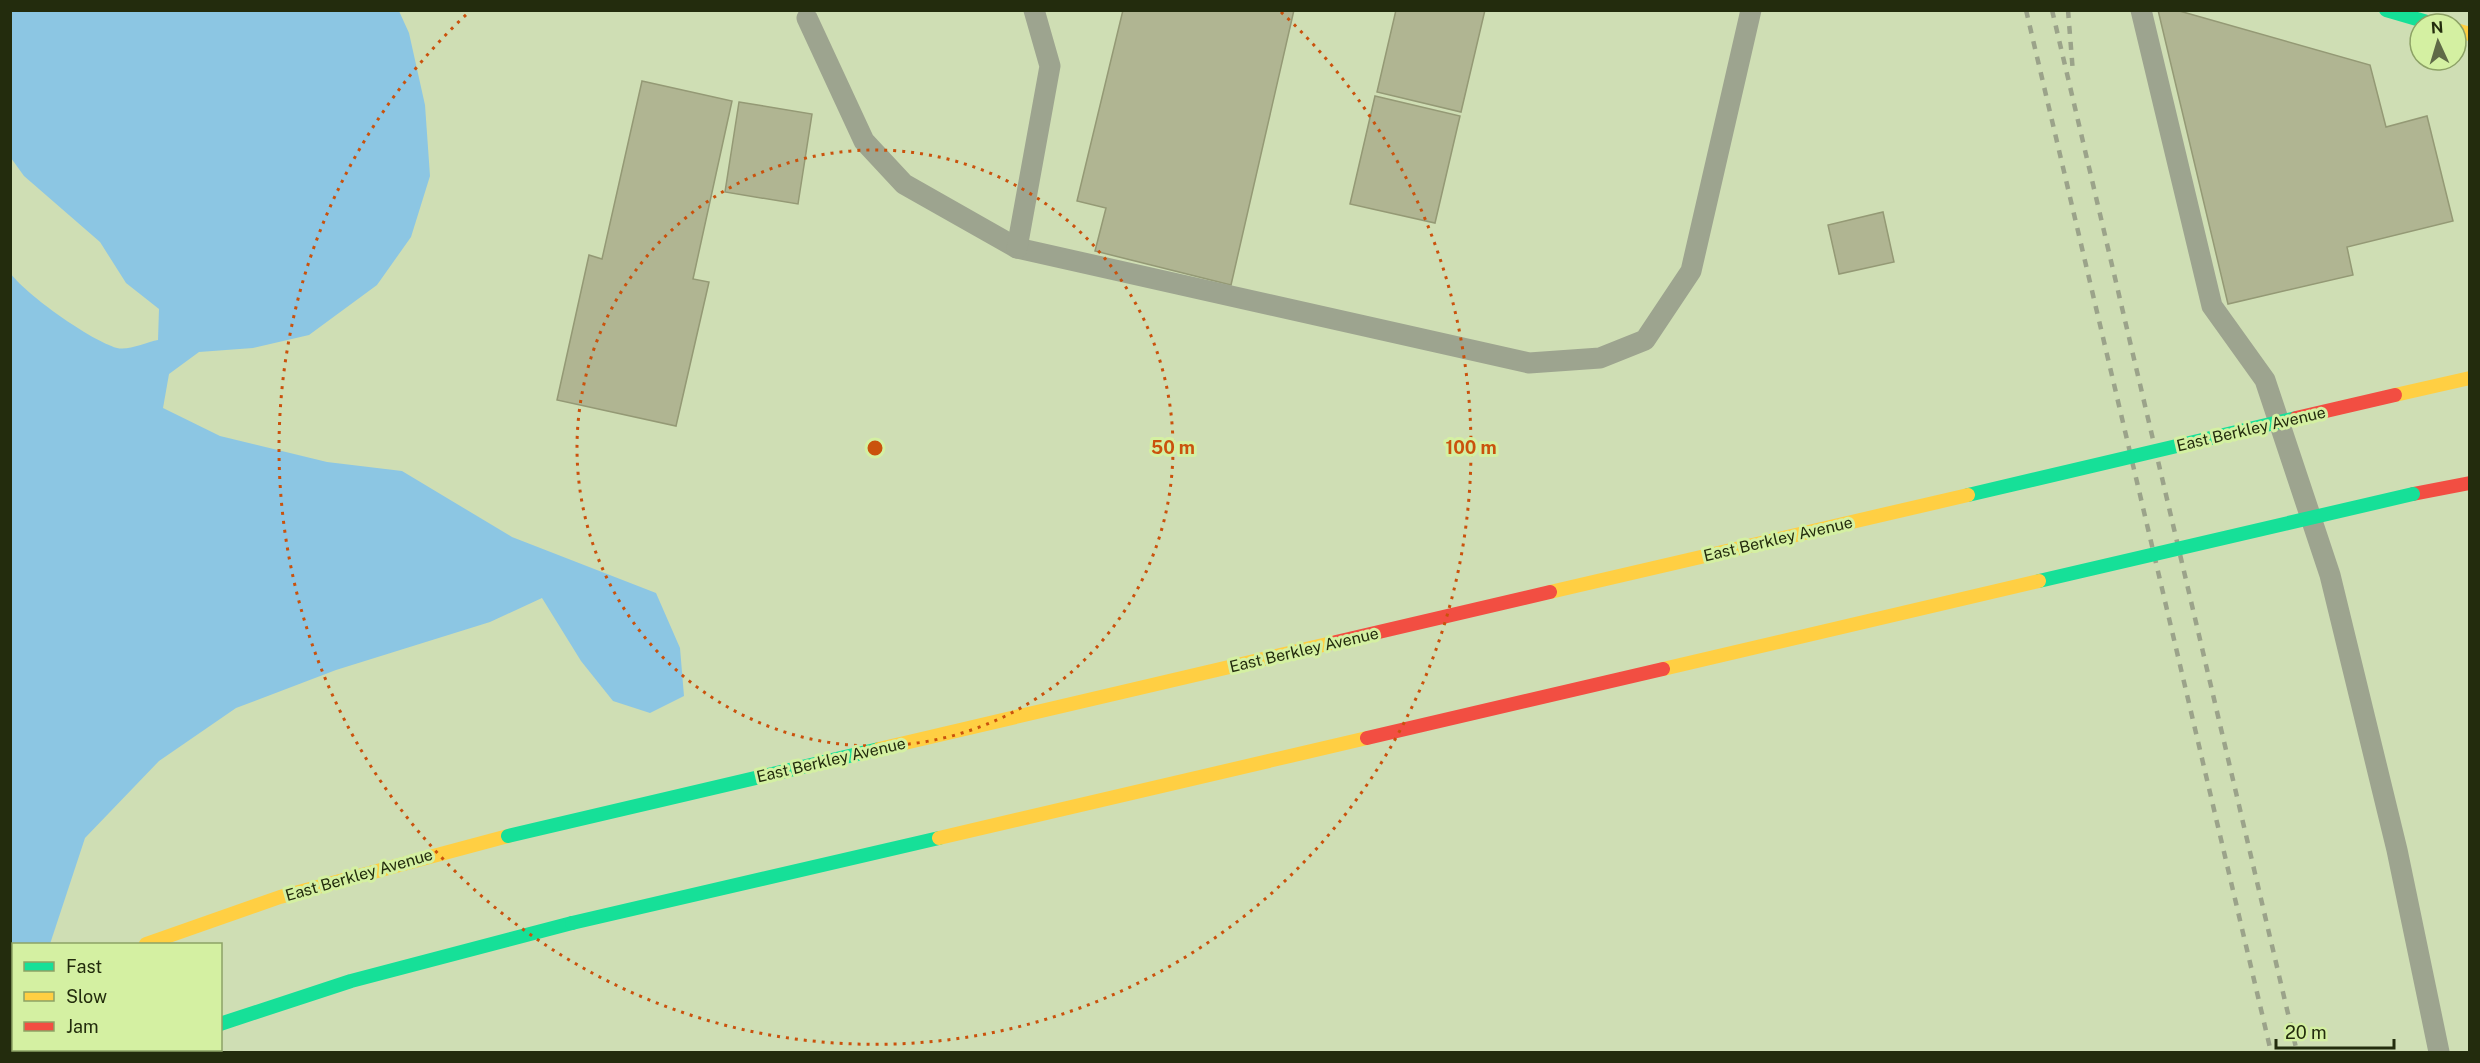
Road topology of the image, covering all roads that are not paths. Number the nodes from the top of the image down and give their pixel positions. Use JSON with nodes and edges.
{"nodes":[{"id":1,"x":1034,"y":10,"type":"edge"},
{"id":2,"x":1751,"y":10,"type":"edge"},
{"id":3,"x":2141,"y":10,"type":"edge"},
{"id":4,"x":2386,"y":10,"type":"edge"},
{"id":5,"x":2408,"y":16,"type":"edge"},
{"id":6,"x":807,"y":18,"type":"dead end"},
{"id":7,"x":1017,"y":248,"type":"junction"},
{"id":8,"x":2469,"y":378,"type":"edge"},
{"id":9,"x":2469,"y":483,"type":"edge"},
{"id":10,"x":151,"y":943,"type":"edge"},
{"id":11,"x":222,"y":1023,"type":"edge"},
{"id":12,"x":2439,"y":1053,"type":"edge"}],
"edges":[{"from":1,"to":7,"type":"lane"},
{"from":2,"to":7,"type":"lane"},
{"from":3,"to":12,"type":"lane"},
{"from":4,"to":5,"type":"main road"},
{"from":6,"to":7,"type":"lane"},
{"from":8,"to":10,"type":"main road","name":"East Berkley Avenue","bridge":true},
{"from":9,"to":11,"type":"main road","bridge":true}]}
